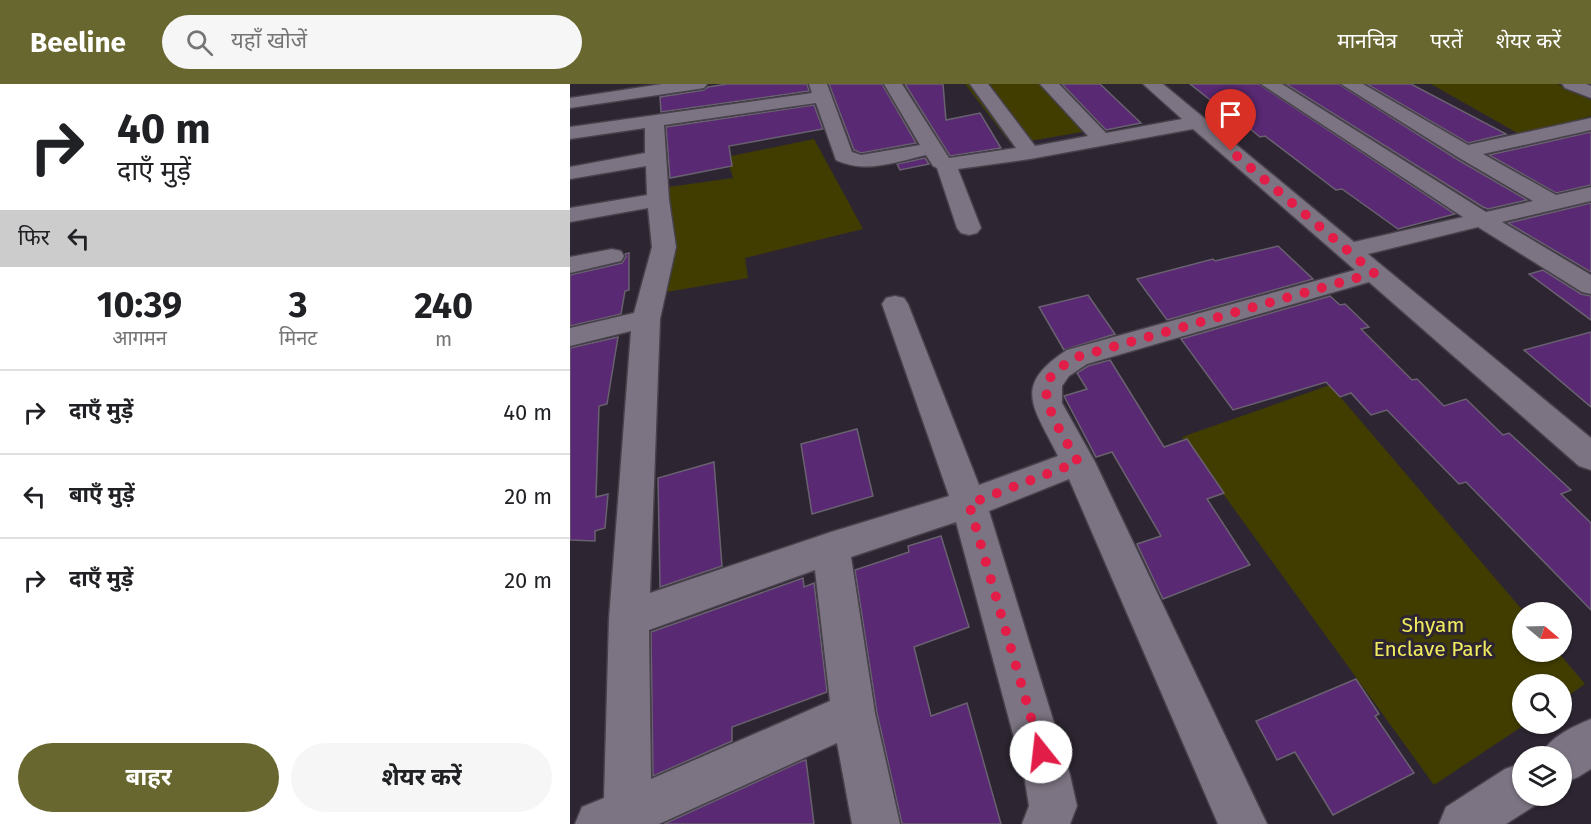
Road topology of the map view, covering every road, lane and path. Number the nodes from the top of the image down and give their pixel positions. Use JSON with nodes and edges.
{"nodes":[{"id":1,"x":698,"y":84,"type":"edge"},
{"id":2,"x":893,"y":84,"type":"edge"},
{"id":3,"x":979,"y":84,"type":"edge"},
{"id":4,"x":1049,"y":84,"type":"edge"},
{"id":5,"x":1152,"y":84,"type":"edge"},
{"id":6,"x":1270,"y":84,"type":"edge"},
{"id":7,"x":1350,"y":84,"type":"edge"},
{"id":8,"x":1570,"y":84,"type":"edge"},
{"id":9,"x":820,"y":90,"type":"edge"},
{"id":10,"x":1591,"y":93,"type":"edge"},
{"id":11,"x":570,"y":103,"type":"edge"},
{"id":12,"x":654,"y":120,"type":"junction"},
{"id":13,"x":1197,"y":123,"type":"junction"},
{"id":14,"x":1591,"y":124,"type":"edge"},
{"id":15,"x":570,"y":133,"type":"edge"},
{"id":16,"x":1102,"y":140,"type":"junction"},
{"id":17,"x":932,"y":148,"type":"junction"},
{"id":18,"x":1463,"y":152,"type":"junction"},
{"id":19,"x":1030,"y":153,"type":"junction"},
{"id":20,"x":655,"y":158,"type":"junction"},
{"id":21,"x":946,"y":165,"type":"junction"},
{"id":22,"x":570,"y":173,"type":"edge"},
{"id":23,"x":1591,"y":194,"type":"edge"},
{"id":24,"x":658,"y":200,"type":"junction"},
{"id":25,"x":1553,"y":203,"type":"junction"},
{"id":26,"x":570,"y":215,"type":"edge"},
{"id":27,"x":1484,"y":221,"type":"junction"},
{"id":28,"x":969,"y":228,"type":"dead end"},
{"id":29,"x":612,"y":256,"type":"dead end"},
{"id":30,"x":1361,"y":262,"type":"junction"},
{"id":31,"x":570,"y":265,"type":"edge"},
{"id":32,"x":1591,"y":286,"type":"edge"},
{"id":33,"x":895,"y":304,"type":"dead end"},
{"id":34,"x":646,"y":319,"type":"junction"},
{"id":35,"x":570,"y":337,"type":"edge"},
{"id":36,"x":1591,"y":457,"type":"edge"},
{"id":37,"x":1078,"y":462,"type":"junction"},
{"id":38,"x":969,"y":504,"type":"junction"},
{"id":39,"x":831,"y":548,"type":"junction"},
{"id":40,"x":629,"y":619,"type":"junction"},
{"id":41,"x":853,"y":713,"type":"junction"},
{"id":42,"x":1591,"y":742,"type":"edge"},
{"id":43,"x":1572,"y":754,"type":"edge"},
{"id":44,"x":1512,"y":792,"type":"edge"},
{"id":45,"x":617,"y":821,"type":"edge"},
{"id":46,"x":876,"y":824,"type":"edge"},
{"id":47,"x":1046,"y":824,"type":"edge"},
{"id":48,"x":1243,"y":824,"type":"edge"},
{"id":49,"x":1463,"y":824,"type":"edge"}],
"edges":[{"from":1,"to":11,"type":"street"},
{"from":2,"to":17,"type":"street"},
{"from":3,"to":19,"type":"street"},
{"from":4,"to":16,"type":"street"},
{"from":5,"to":13,"type":"street"},
{"from":6,"to":27,"type":"street"},
{"from":7,"to":18,"type":"street"},
{"from":8,"to":10,"type":"street"},
{"from":9,"to":12,"type":"street"},
{"from":9,"to":17,"type":"street"},
{"from":12,"to":15,"type":"street"},
{"from":12,"to":20,"type":"street"},
{"from":13,"to":16,"type":"street"},
{"from":13,"to":30,"type":"street"},
{"from":14,"to":18,"type":"street"},
{"from":16,"to":19,"type":"street"},
{"from":17,"to":21,"type":"street"},
{"from":18,"to":25,"type":"street"},
{"from":19,"to":21,"type":"street"},
{"from":20,"to":22,"type":"street"},
{"from":20,"to":24,"type":"street"},
{"from":21,"to":28,"type":"street"},
{"from":23,"to":25,"type":"street"},
{"from":24,"to":26,"type":"street"},
{"from":24,"to":34,"type":"street"},
{"from":25,"to":27,"type":"street"},
{"from":27,"to":30,"type":"street"},
{"from":27,"to":32,"type":"street"},
{"from":29,"to":31,"type":"street"},
{"from":30,"to":36,"type":"street"},
{"from":30,"to":37,"type":"street"},
{"from":33,"to":38,"type":"street"},
{"from":34,"to":35,"type":"street"},
{"from":34,"to":40,"type":"street"},
{"from":37,"to":38,"type":"street"},
{"from":37,"to":48,"type":"street"},
{"from":38,"to":39,"type":"street"},
{"from":38,"to":47,"type":"street"},
{"from":39,"to":40,"type":"street"},
{"from":39,"to":41,"type":"street"},
{"from":40,"to":45,"type":"street"},
{"from":41,"to":45,"type":"street"},
{"from":41,"to":46,"type":"street"},
{"from":42,"to":43,"type":"street"},
{"from":44,"to":49,"type":"street"}]}
